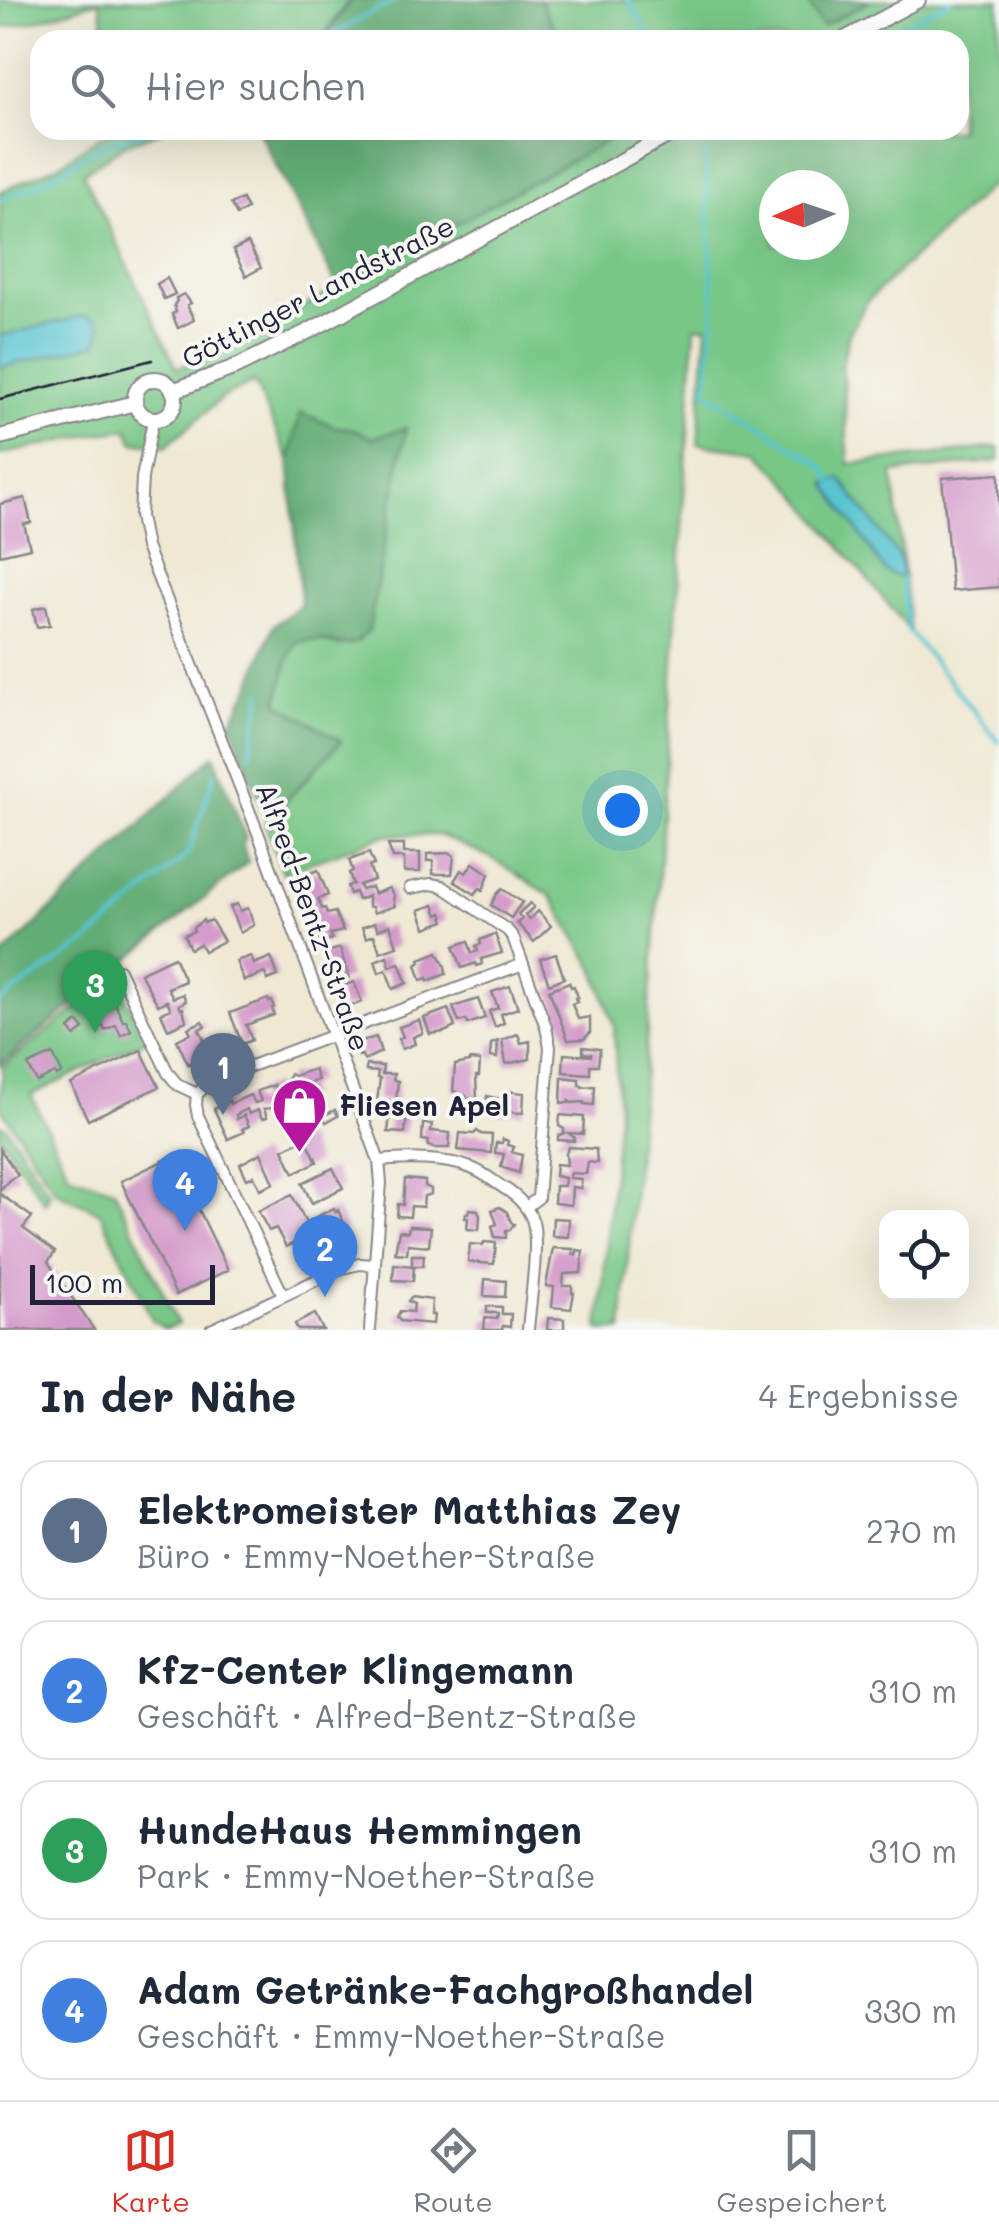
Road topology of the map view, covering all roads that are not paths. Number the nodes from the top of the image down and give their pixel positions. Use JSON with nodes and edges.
{"nodes":[{"id":1,"x":918,"y":0,"type":"edge"},
{"id":2,"x":862,"y":30,"type":"edge"},
{"id":3,"x":660,"y":140,"type":"edge"},
{"id":4,"x":174,"y":391,"type":"junction"},
{"id":5,"x":135,"y":403,"type":"junction"},
{"id":6,"x":153,"y":420,"type":"junction"},
{"id":7,"x":0,"y":437,"type":"edge"},
{"id":8,"x":410,"y":888,"type":"dead end"},
{"id":9,"x":523,"y":964,"type":"junction"},
{"id":10,"x":119,"y":970,"type":"dead end"},
{"id":11,"x":332,"y":1034,"type":"junction"},
{"id":12,"x":198,"y":1094,"type":"junction"},
{"id":13,"x":379,"y":1161,"type":"junction"},
{"id":14,"x":526,"y":1208,"type":"junction"},
{"id":15,"x":374,"y":1265,"type":"junction"},
{"id":16,"x":283,"y":1296,"type":"junction"},
{"id":17,"x":211,"y":1330,"type":"edge"},
{"id":18,"x":370,"y":1330,"type":"edge"},
{"id":19,"x":528,"y":1330,"type":"edge"}],
"edges":[{"from":1,"to":2,"type":"street"},
{"from":3,"to":4,"type":"street","name":"Göttinger Landstraße"},
{"from":4,"to":5,"type":"street"},
{"from":4,"to":6,"type":"street"},
{"from":5,"to":6,"type":"street"},
{"from":5,"to":7,"type":"street"},
{"from":6,"to":11,"type":"street","name":"Alfred-Bentz-Straße"},
{"from":8,"to":9,"type":"street"},
{"from":9,"to":11,"type":"street"},
{"from":9,"to":14,"type":"street"},
{"from":10,"to":12,"type":"street"},
{"from":11,"to":12,"type":"street"},
{"from":11,"to":13,"type":"street","name":"Alfred-Bentz-Straße"},
{"from":12,"to":16,"type":"street"},
{"from":13,"to":14,"type":"street"},
{"from":13,"to":15,"type":"street","name":"Alfred-Bentz-Straße"},
{"from":14,"to":19,"type":"street"},
{"from":15,"to":16,"type":"street"},
{"from":15,"to":18,"type":"street","name":"Alfred-Bentz-Straße"},
{"from":16,"to":17,"type":"street"}]}
